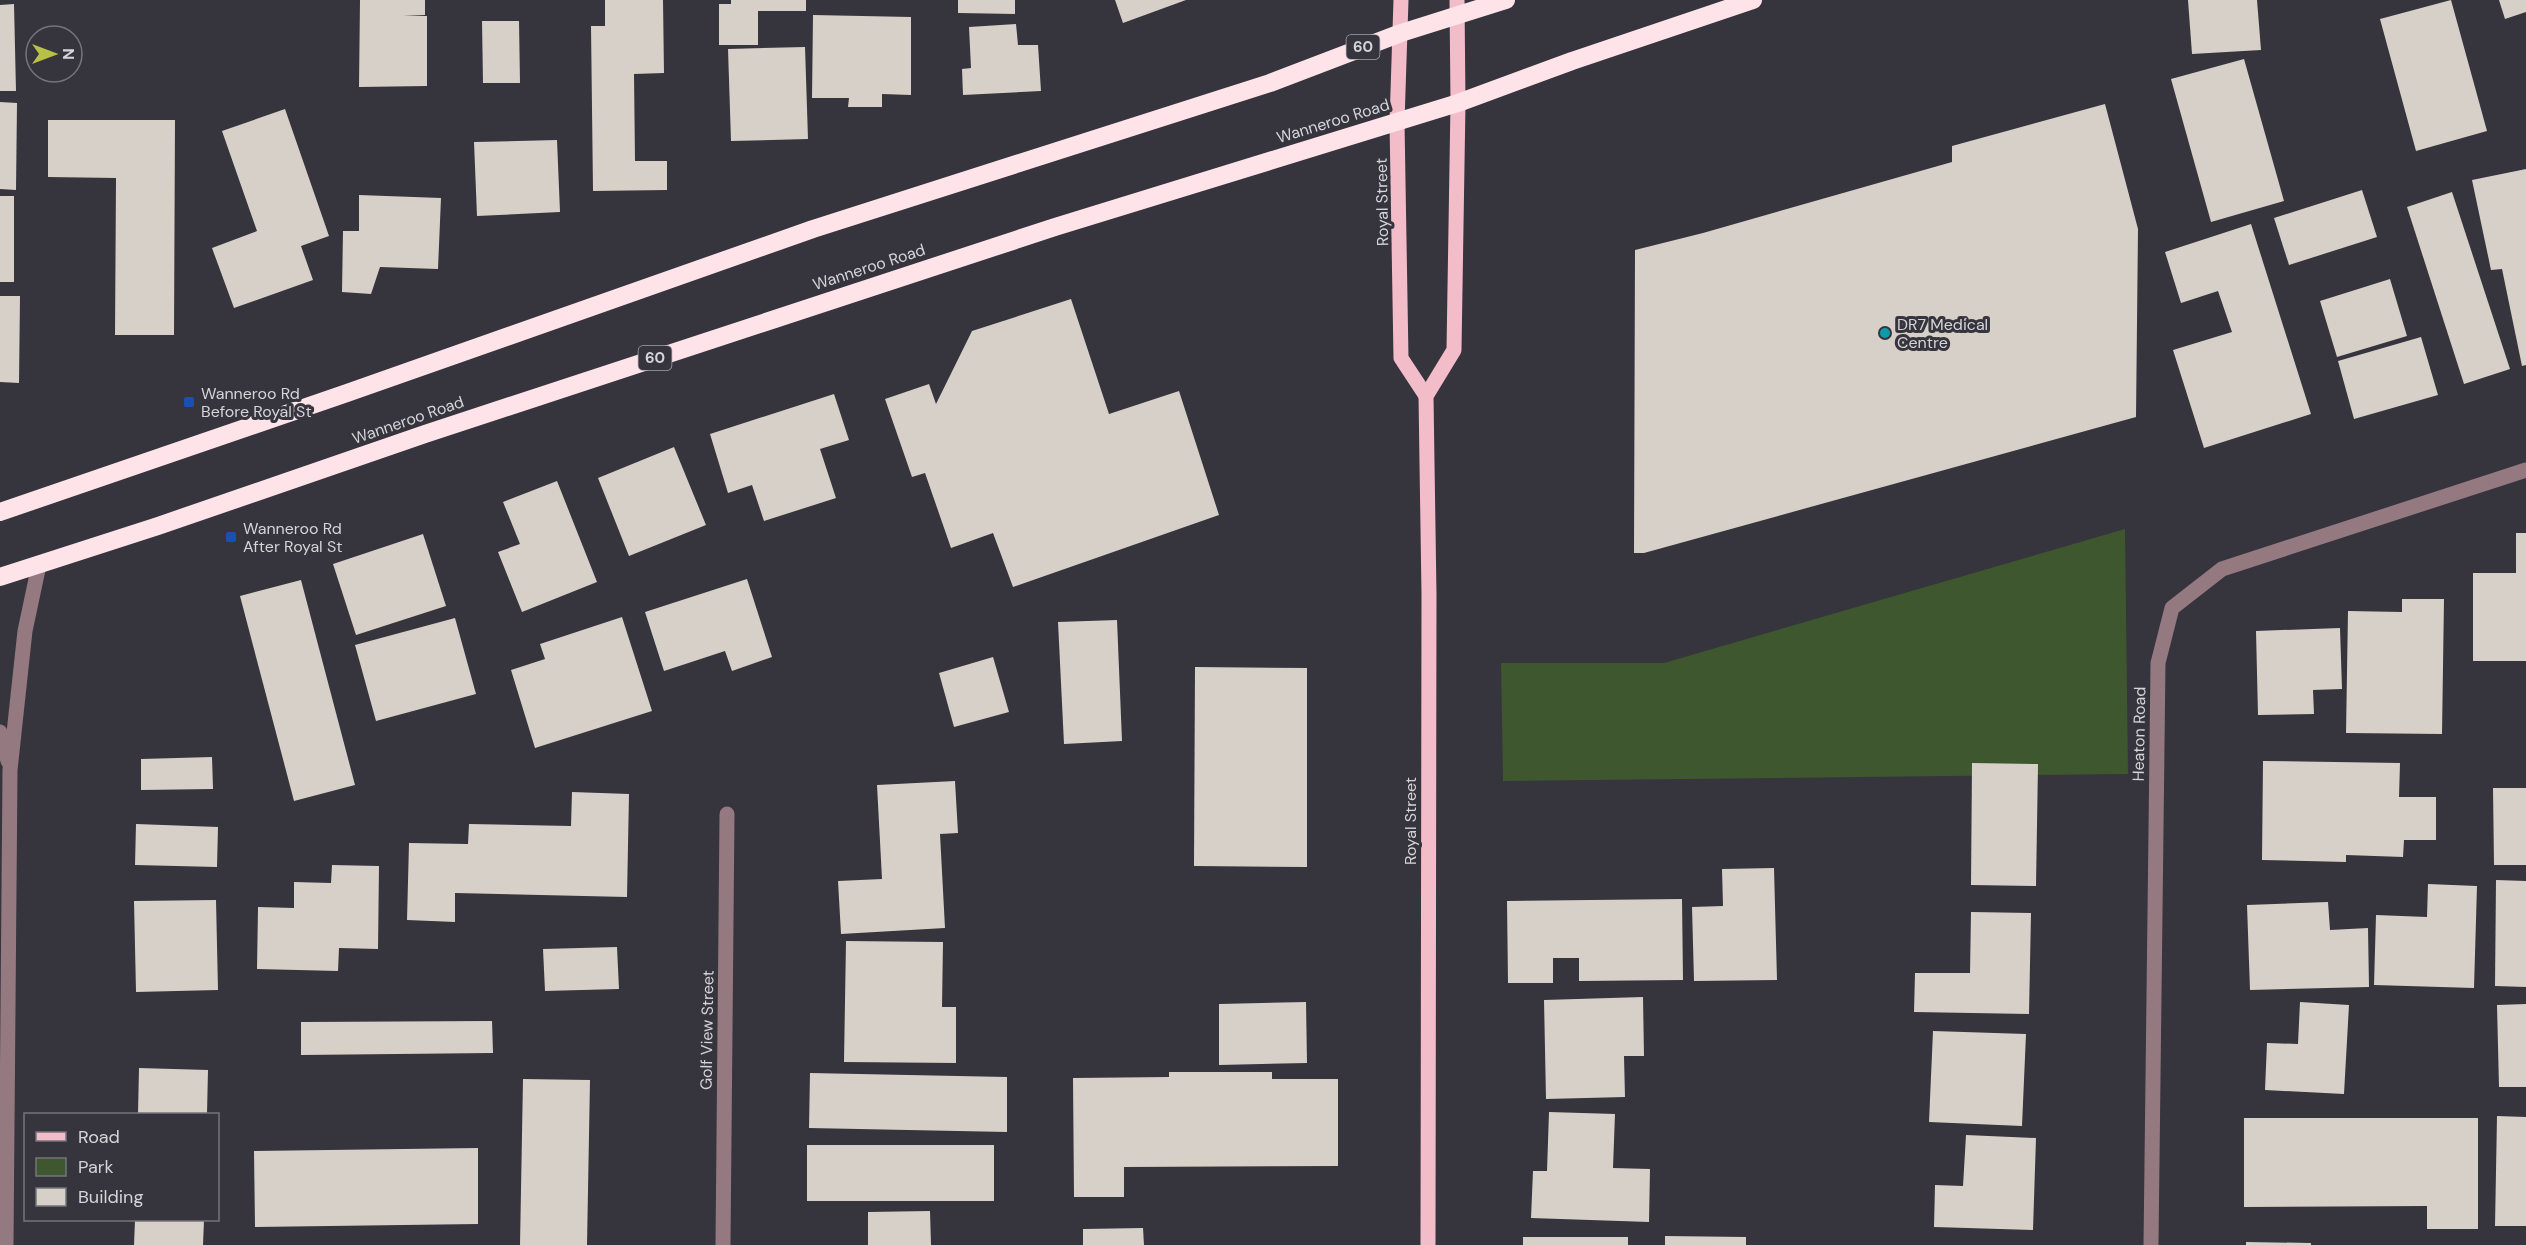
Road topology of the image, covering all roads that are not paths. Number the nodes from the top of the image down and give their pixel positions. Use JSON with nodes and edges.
{"nodes":[{"id":1,"x":1401,"y":0,"type":"edge"},
{"id":2,"x":1506,"y":0,"type":"edge"},
{"id":3,"x":1753,"y":0,"type":"edge"},
{"id":4,"x":1457,"y":8,"type":"edge"},
{"id":5,"x":1401,"y":33,"type":"junction"},
{"id":6,"x":1458,"y":103,"type":"junction"},
{"id":7,"x":1398,"y":122,"type":"junction"},
{"id":8,"x":1426,"y":396,"type":"junction"},
{"id":9,"x":2526,"y":470,"type":"edge"},
{"id":10,"x":0,"y":512,"type":"edge"},
{"id":11,"x":39,"y":565,"type":"junction"},
{"id":12,"x":0,"y":578,"type":"edge"},
{"id":13,"x":0,"y":732,"type":"edge"},
{"id":14,"x":10,"y":770,"type":"junction"},
{"id":15,"x":727,"y":814,"type":"dead end"},
{"id":16,"x":6,"y":1245,"type":"edge"},
{"id":17,"x":723,"y":1245,"type":"edge"},
{"id":18,"x":1428,"y":1245,"type":"edge"},
{"id":19,"x":2151,"y":1245,"type":"edge"}],
"edges":[{"from":1,"to":5,"type":"main road","name":"Royal Street"},
{"from":2,"to":4,"type":"highway","number":"60"},
{"from":3,"to":6,"type":"highway","name":"Wanneroo Road","number":"60"},
{"from":4,"to":5,"type":"highway","number":"60"},
{"from":4,"to":6,"type":"main road"},
{"from":5,"to":7,"type":"main road","name":"Royal Street"},
{"from":5,"to":10,"type":"highway","number":"60"},
{"from":6,"to":7,"type":"highway","name":"Wanneroo Road","number":"60"},
{"from":6,"to":8,"type":"main road"},
{"from":7,"to":8,"type":"main road","name":"Royal Street"},
{"from":7,"to":11,"type":"highway","name":"Wanneroo Road","number":"60"},
{"from":8,"to":18,"type":"main road","name":"Royal Street"},
{"from":9,"to":19,"type":"street","name":"Heaton Road"},
{"from":11,"to":12,"type":"highway","name":"Wanneroo Road","number":"60"},
{"from":11,"to":14,"type":"street"},
{"from":13,"to":14,"type":"street"},
{"from":14,"to":16,"type":"street"},
{"from":15,"to":17,"type":"street","name":"Golf View Street"}]}
